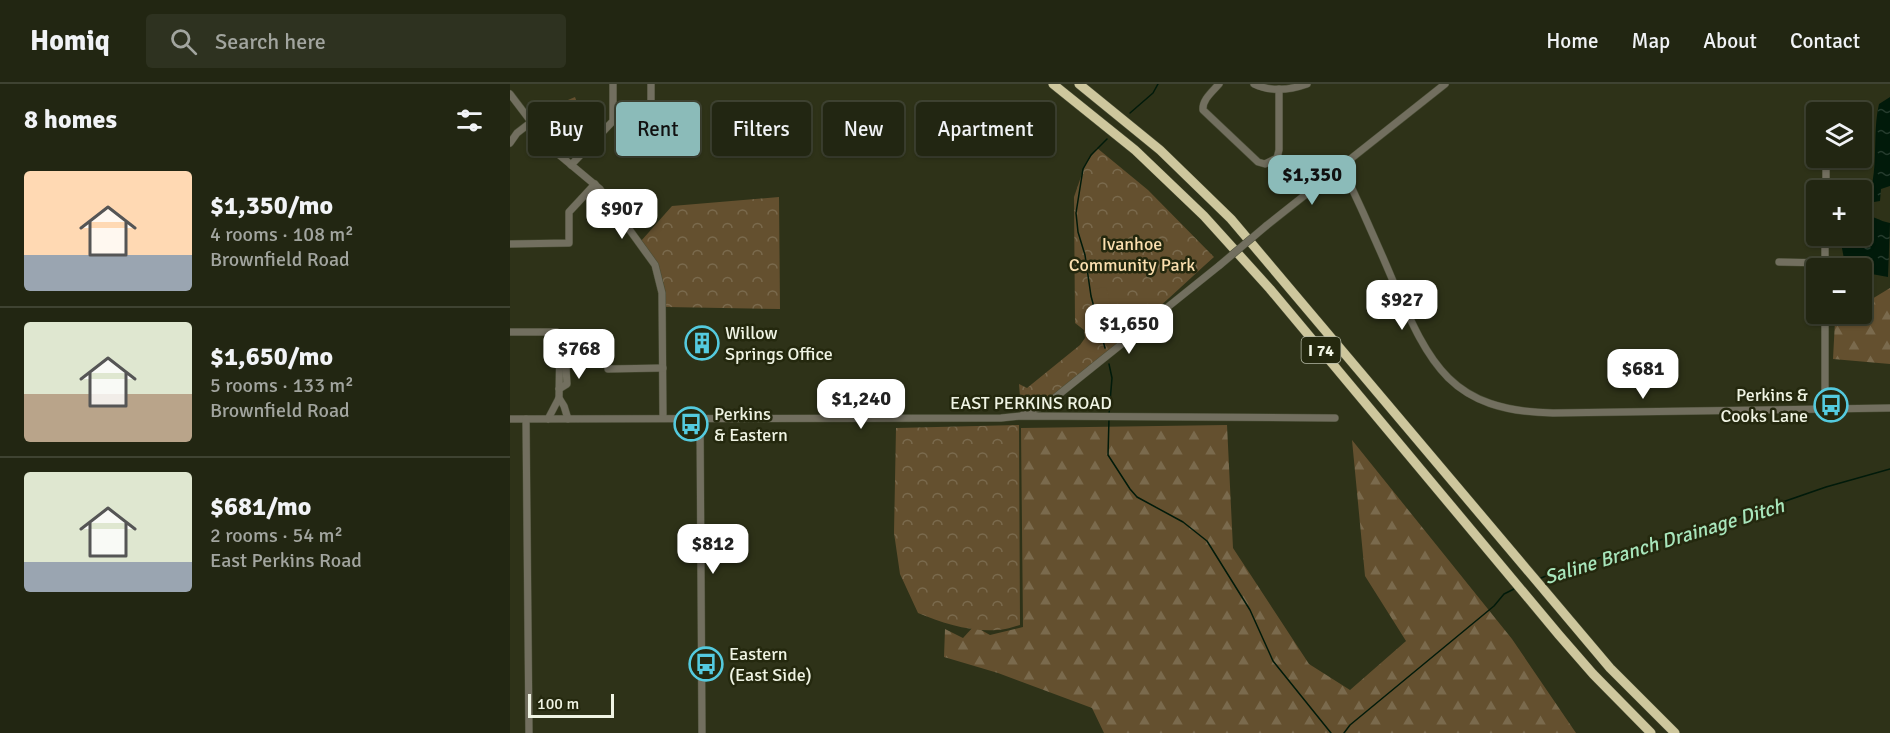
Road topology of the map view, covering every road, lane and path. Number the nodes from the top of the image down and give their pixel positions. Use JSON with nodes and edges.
{"nodes":[{"id":1,"x":613,"y":84,"type":"edge"},
{"id":2,"x":651,"y":84,"type":"edge"},
{"id":3,"x":1053,"y":84,"type":"edge"},
{"id":4,"x":1079,"y":84,"type":"edge"},
{"id":5,"x":1219,"y":84,"type":"edge"},
{"id":6,"x":1254,"y":84,"type":"edge"},
{"id":7,"x":1307,"y":84,"type":"edge"},
{"id":8,"x":1445,"y":84,"type":"edge"},
{"id":9,"x":1279,"y":89,"type":"junction"},
{"id":10,"x":510,"y":94,"type":"edge"},
{"id":11,"x":651,"y":102,"type":"edge"},
{"id":12,"x":528,"y":120,"type":"edge"},
{"id":13,"x":528,"y":125,"type":"edge"},
{"id":14,"x":510,"y":143,"type":"edge"},
{"id":15,"x":561,"y":156,"type":"edge"},
{"id":16,"x":572,"y":165,"type":"junction"},
{"id":17,"x":1342,"y":167,"type":"junction"},
{"id":18,"x":594,"y":184,"type":"junction"},
{"id":19,"x":510,"y":244,"type":"edge"},
{"id":20,"x":1779,"y":262,"type":"dead end"},
{"id":21,"x":1806,"y":264,"type":"edge"},
{"id":22,"x":1825,"y":324,"type":"edge"},
{"id":23,"x":510,"y":332,"type":"edge"},
{"id":24,"x":663,"y":368,"type":"junction"},
{"id":25,"x":608,"y":369,"type":"dead end"},
{"id":26,"x":559,"y":398,"type":"junction"},
{"id":27,"x":1890,"y":408,"type":"edge"},
{"id":28,"x":1826,"y":410,"type":"junction"},
{"id":29,"x":1021,"y":416,"type":"junction"},
{"id":30,"x":663,"y":418,"type":"junction"},
{"id":31,"x":700,"y":418,"type":"junction"},
{"id":32,"x":1335,"y":418,"type":"dead end"},
{"id":33,"x":510,"y":419,"type":"edge"},
{"id":34,"x":526,"y":419,"type":"junction"},
{"id":35,"x":548,"y":419,"type":"junction"},
{"id":36,"x":568,"y":419,"type":"junction"},
{"id":37,"x":530,"y":733,"type":"edge"},
{"id":38,"x":702,"y":733,"type":"edge"},
{"id":39,"x":1651,"y":733,"type":"edge"},
{"id":40,"x":1675,"y":733,"type":"edge"}],
"edges":[{"from":1,"to":16,"type":"street"},
{"from":2,"to":11,"type":"street"},
{"from":3,"to":39,"type":"highway","number":"I 74"},
{"from":4,"to":40,"type":"highway","number":"I 74"},
{"from":5,"to":9,"type":"street"},
{"from":6,"to":9,"type":"street"},
{"from":7,"to":9,"type":"street"},
{"from":8,"to":17,"type":"street"},
{"from":10,"to":12,"type":"street"},
{"from":13,"to":14,"type":"street"},
{"from":15,"to":16,"type":"street"},
{"from":16,"to":18,"type":"street"},
{"from":17,"to":28,"type":"street"},
{"from":17,"to":29,"type":"street","bridge":true},
{"from":18,"to":19,"type":"street"},
{"from":18,"to":24,"type":"street"},
{"from":20,"to":21,"type":"street"},
{"from":22,"to":28,"type":"street"},
{"from":23,"to":26,"type":"street"},
{"from":24,"to":25,"type":"street"},
{"from":24,"to":30,"type":"street"},
{"from":26,"to":35,"type":"street"},
{"from":26,"to":36,"type":"street"},
{"from":27,"to":28,"type":"street"},
{"from":29,"to":31,"type":"street","name":"EAST PERKINS ROAD"},
{"from":29,"to":32,"type":"street","name":"EAST PERKINS ROAD"},
{"from":30,"to":31,"type":"street","name":"EAST PERKINS ROAD"},
{"from":30,"to":36,"type":"street","name":"EAST PERKINS ROAD"},
{"from":31,"to":38,"type":"street"},
{"from":33,"to":34,"type":"street","name":"EAST PERKINS ROAD"},
{"from":34,"to":35,"type":"street","name":"EAST PERKINS ROAD"},
{"from":34,"to":37,"type":"street"},
{"from":35,"to":36,"type":"street","name":"EAST PERKINS ROAD"}]}
